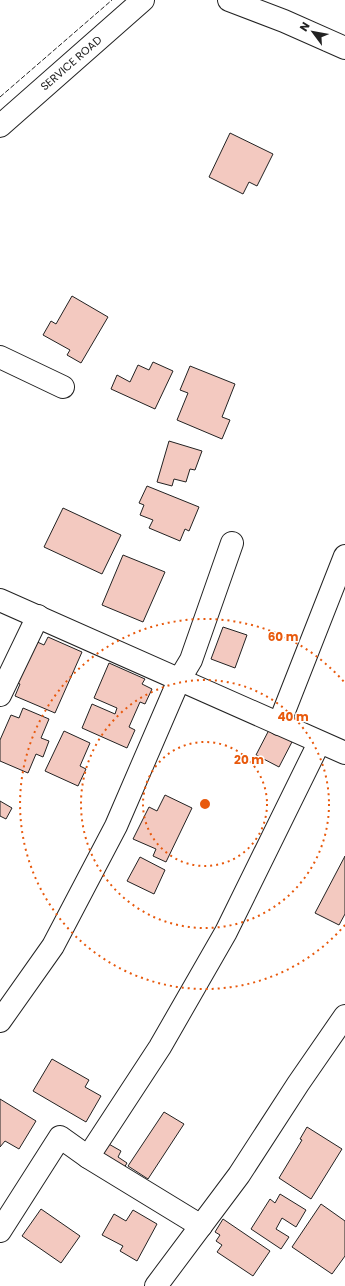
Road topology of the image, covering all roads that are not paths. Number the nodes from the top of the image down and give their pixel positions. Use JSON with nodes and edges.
{"nodes":[{"id":1,"x":143,"y":0,"type":"edge"},
{"id":2,"x":229,"y":0,"type":"edge"},
{"id":3,"x":345,"y":48,"type":"edge"},
{"id":4,"x":0,"y":126,"type":"edge"},
{"id":5,"x":0,"y":357,"type":"edge"},
{"id":6,"x":63,"y":387,"type":"dead end"},
{"id":7,"x":232,"y":543,"type":"dead end"},
{"id":8,"x":345,"y":556,"type":"edge"},
{"id":9,"x":0,"y":600,"type":"edge"},
{"id":10,"x":38,"y":616,"type":"junction"},
{"id":11,"x":179,"y":680,"type":"junction"},
{"id":12,"x":0,"y":695,"type":"edge"},
{"id":13,"x":279,"y":724,"type":"junction"},
{"id":14,"x":320,"y":743,"type":"junction"},
{"id":15,"x":345,"y":753,"type":"edge"},
{"id":16,"x":345,"y":1016,"type":"edge"},
{"id":17,"x":0,"y":1021,"type":"edge"},
{"id":18,"x":88,"y":1157,"type":"junction"},
{"id":19,"x":201,"y":1226,"type":"junction"},
{"id":20,"x":0,"y":1231,"type":"edge"},
{"id":21,"x":156,"y":1286,"type":"edge"}],
"edges":[{"from":1,"to":4,"type":"street","name":"SERVICE ROAD"},
{"from":2,"to":3,"type":"street"},
{"from":5,"to":6,"type":"street"},
{"from":7,"to":11,"type":"street"},
{"from":8,"to":13,"type":"street"},
{"from":9,"to":10,"type":"street"},
{"from":10,"to":11,"type":"street"},
{"from":10,"to":12,"type":"street"},
{"from":11,"to":13,"type":"street"},
{"from":11,"to":17,"type":"street"},
{"from":13,"to":14,"type":"street"},
{"from":14,"to":15,"type":"street"},
{"from":14,"to":18,"type":"street"},
{"from":16,"to":19,"type":"street"},
{"from":18,"to":19,"type":"street"},
{"from":18,"to":20,"type":"street"},
{"from":19,"to":21,"type":"street"}]}
